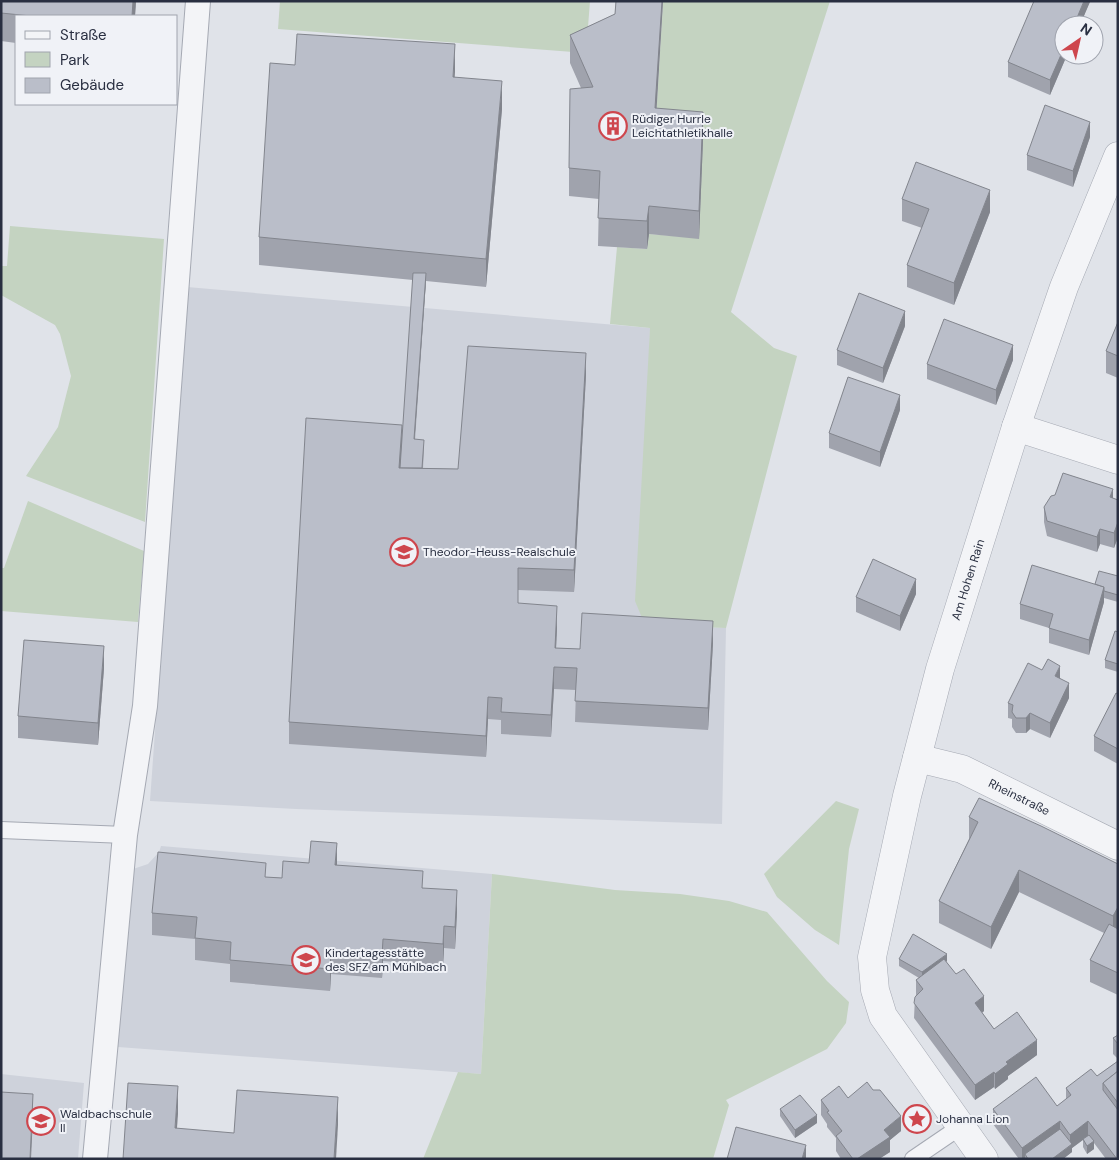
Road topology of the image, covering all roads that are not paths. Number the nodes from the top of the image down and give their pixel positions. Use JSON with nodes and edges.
{"nodes":[{"id":1,"x":198,"y":1,"type":"edge"},
{"id":2,"x":1118,"y":156,"type":"edge"},
{"id":3,"x":1016,"y":426,"type":"junction"},
{"id":4,"x":1118,"y":460,"type":"edge"},
{"id":5,"x":917,"y":758,"type":"junction"},
{"id":6,"x":1,"y":830,"type":"edge"},
{"id":7,"x":126,"y":836,"type":"junction"},
{"id":8,"x":1118,"y":846,"type":"edge"},
{"id":9,"x":960,"y":1127,"type":"junction"},
{"id":10,"x":95,"y":1159,"type":"edge"},
{"id":11,"x":913,"y":1159,"type":"edge"},
{"id":12,"x":984,"y":1159,"type":"edge"}],
"edges":[{"from":1,"to":7,"type":"street"},
{"from":2,"to":3,"type":"street","name":"Am Hohen Rain"},
{"from":3,"to":4,"type":"street"},
{"from":3,"to":5,"type":"street","name":"Am Hohen Rain"},
{"from":5,"to":8,"type":"street","name":"Rheinstraße"},
{"from":5,"to":9,"type":"street","name":"Am Hohen Rain"},
{"from":6,"to":7,"type":"lane"},
{"from":7,"to":10,"type":"street"},
{"from":9,"to":11,"type":"lane"},
{"from":9,"to":12,"type":"street","name":"Am Hohen Rain"}]}
